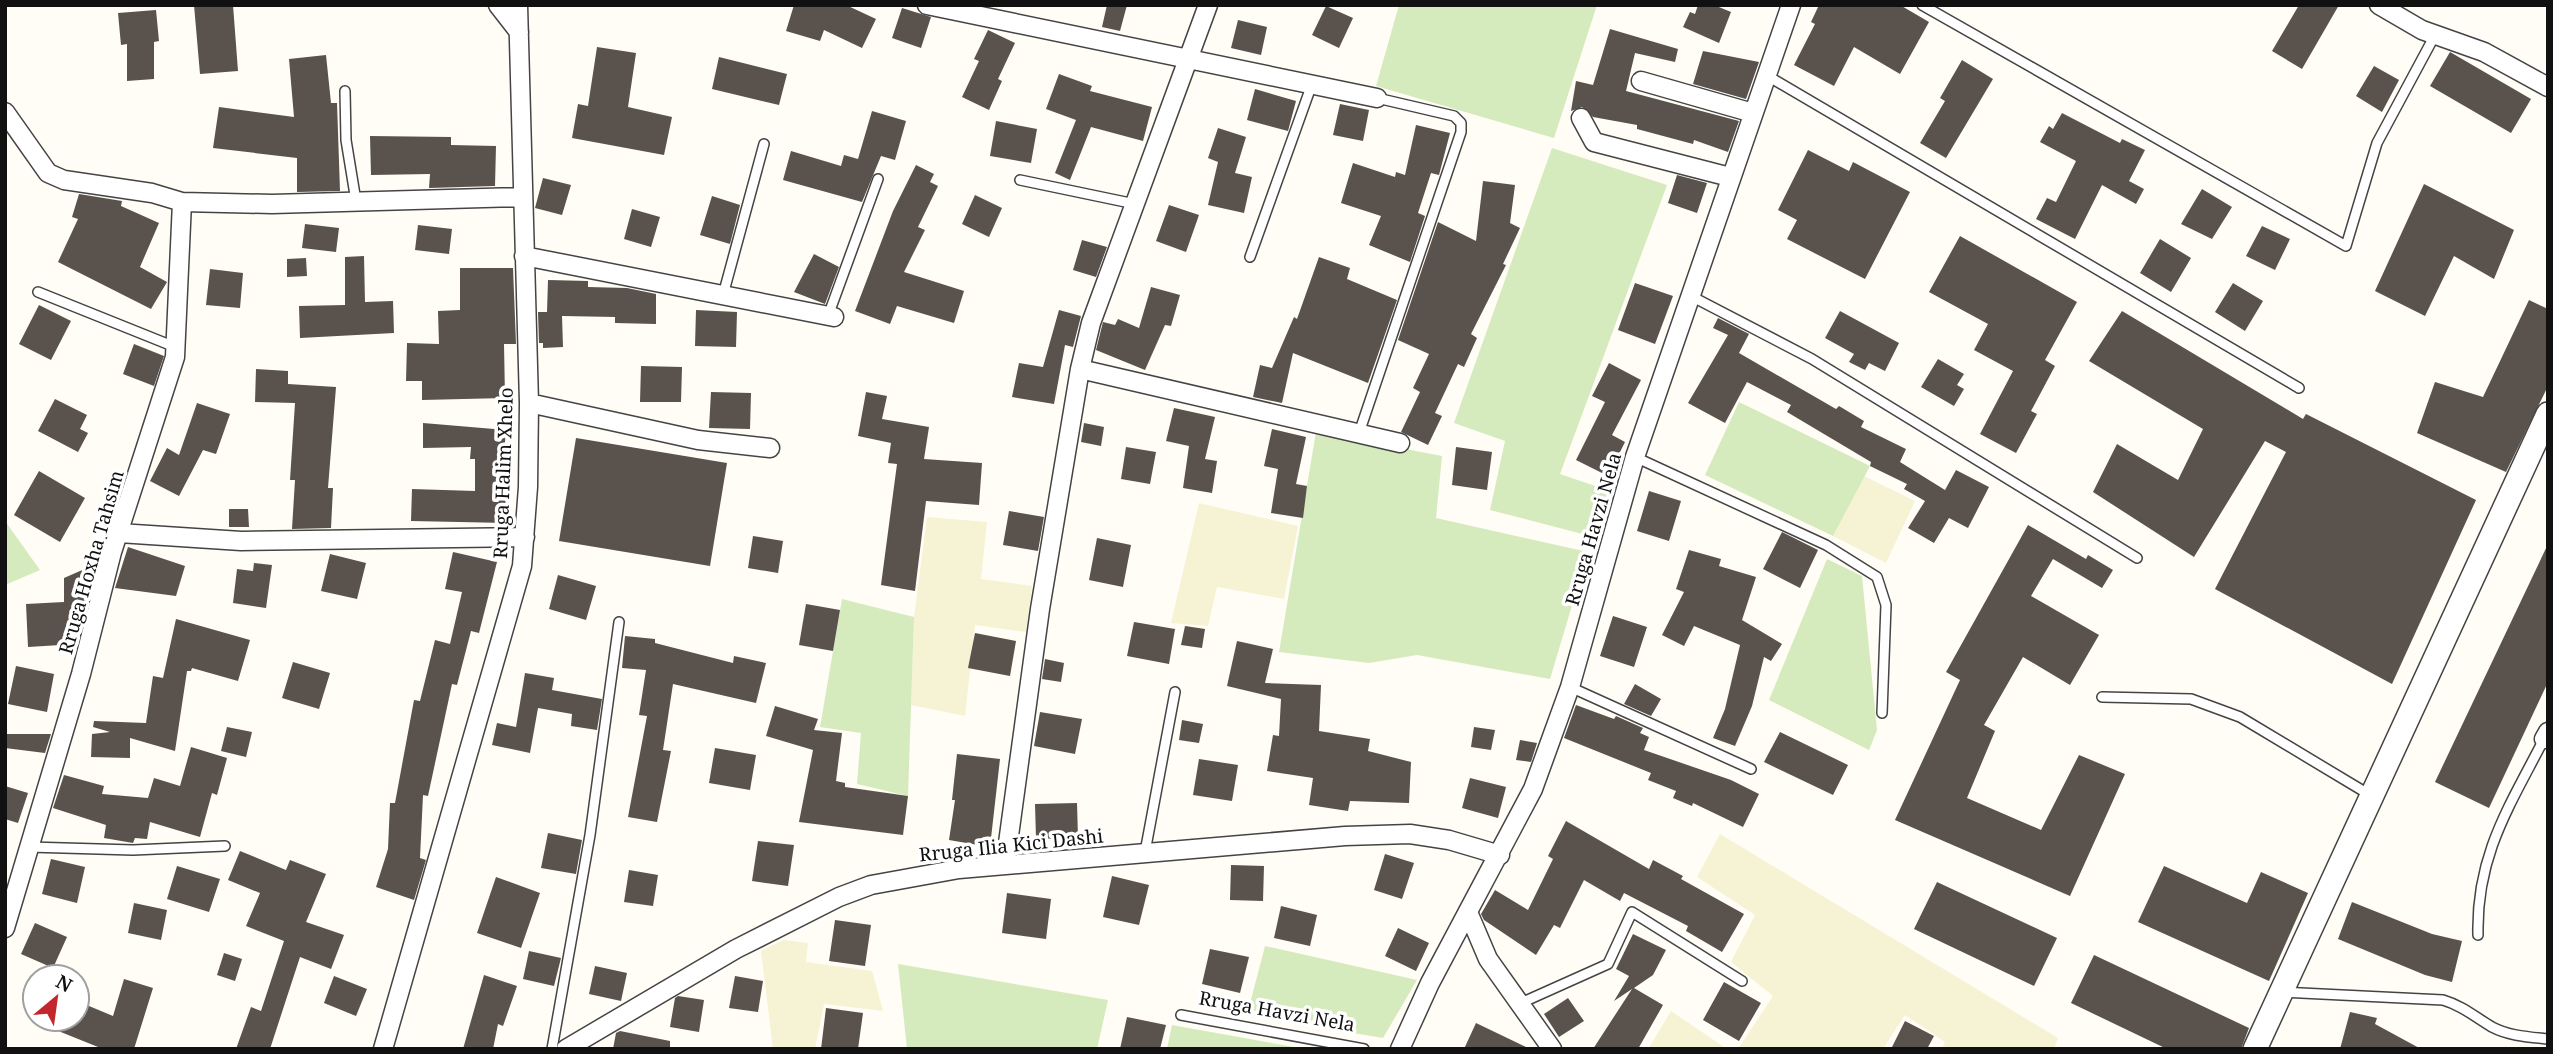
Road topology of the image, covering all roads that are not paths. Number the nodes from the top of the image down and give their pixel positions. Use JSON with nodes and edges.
{"nodes":[{"id":1,"x":498,"y":5,"type":"edge"},
{"id":2,"x":518,"y":5,"type":"edge"},
{"id":3,"x":927,"y":5,"type":"edge"},
{"id":4,"x":1208,"y":5,"type":"edge"},
{"id":5,"x":1791,"y":5,"type":"edge"},
{"id":6,"x":1922,"y":5,"type":"edge"},
{"id":7,"x":2379,"y":5,"type":"edge"},
{"id":8,"x":519,"y":32,"type":"junction"},
{"id":9,"x":2435,"y":35,"type":"junction"},
{"id":10,"x":1189,"y":57,"type":"junction"},
{"id":11,"x":1766,"y":75,"type":"junction"},
{"id":12,"x":1641,"y":81,"type":"dead end"},
{"id":13,"x":1312,"y":84,"type":"junction"},
{"id":14,"x":2548,"y":86,"type":"edge"},
{"id":15,"x":345,"y":91,"type":"dead end"},
{"id":16,"x":1377,"y":98,"type":"joint"},
{"id":17,"x":5,"y":112,"type":"edge"},
{"id":18,"x":1753,"y":113,"type":"junction"},
{"id":19,"x":1581,"y":118,"type":"dead end"},
{"id":20,"x":764,"y":144,"type":"dead end"},
{"id":21,"x":1730,"y":177,"type":"junction"},
{"id":22,"x":878,"y":179,"type":"dead end"},
{"id":23,"x":1020,"y":180,"type":"dead end"},
{"id":24,"x":522,"y":197,"type":"junction"},
{"id":25,"x":356,"y":201,"type":"junction"},
{"id":26,"x":182,"y":202,"type":"junction"},
{"id":27,"x":1135,"y":204,"type":"junction"},
{"id":28,"x":524,"y":256,"type":"junction"},
{"id":29,"x":1250,"y":257,"type":"dead end"},
{"id":30,"x":38,"y":292,"type":"dead end"},
{"id":31,"x":723,"y":295,"type":"junction"},
{"id":32,"x":1689,"y":295,"type":"junction"},
{"id":33,"x":831,"y":316,"type":"joint"},
{"id":34,"x":175,"y":347,"type":"junction"},
{"id":35,"x":1080,"y":369,"type":"junction"},
{"id":36,"x":2299,"y":388,"type":"dead end"},
{"id":37,"x":529,"y":403,"type":"junction"},
{"id":38,"x":2548,"y":414,"type":"edge"},
{"id":39,"x":1359,"y":433,"type":"junction"},
{"id":40,"x":1400,"y":443,"type":"dead end"},
{"id":41,"x":2541,"y":447,"type":"edge"},
{"id":42,"x":770,"y":448,"type":"dead end"},
{"id":43,"x":1635,"y":457,"type":"junction"},
{"id":44,"x":119,"y":533,"type":"junction"},
{"id":45,"x":525,"y":537,"type":"junction"},
{"id":46,"x":2137,"y":558,"type":"dead end"},
{"id":47,"x":619,"y":622,"type":"dead end"},
{"id":48,"x":1570,"y":687,"type":"junction"},
{"id":49,"x":1175,"y":692,"type":"dead end"},
{"id":50,"x":2102,"y":697,"type":"dead end"},
{"id":51,"x":1882,"y":713,"type":"dead end"},
{"id":52,"x":2546,"y":736,"type":"edge"},
{"id":53,"x":1751,"y":769,"type":"dead end"},
{"id":54,"x":2372,"y":796,"type":"junction"},
{"id":55,"x":225,"y":846,"type":"dead end"},
{"id":56,"x":29,"y":847,"type":"junction"},
{"id":57,"x":1145,"y":852,"type":"junction"},
{"id":58,"x":1500,"y":855,"type":"junction"},
{"id":59,"x":1005,"y":865,"type":"junction"},
{"id":60,"x":1468,"y":912,"type":"junction"},
{"id":61,"x":5,"y":928,"type":"edge"},
{"id":62,"x":2478,"y":935,"type":"dead end"},
{"id":63,"x":1742,"y":981,"type":"dead end"},
{"id":64,"x":2282,"y":992,"type":"junction"},
{"id":65,"x":1521,"y":1003,"type":"junction"},
{"id":66,"x":1181,"y":1015,"type":"dead end"},
{"id":67,"x":2548,"y":1039,"type":"edge"},
{"id":68,"x":383,"y":1049,"type":"edge"},
{"id":69,"x":552,"y":1049,"type":"edge"},
{"id":70,"x":566,"y":1049,"type":"edge"},
{"id":71,"x":1364,"y":1049,"type":"edge"},
{"id":72,"x":1400,"y":1049,"type":"edge"},
{"id":73,"x":1552,"y":1049,"type":"edge"},
{"id":74,"x":2255,"y":1049,"type":"edge"}],
"edges":[{"from":1,"to":8,"type":"street"},
{"from":2,"to":8,"type":"street","name":"Rruga Halim Xhelo"},
{"from":3,"to":10,"type":"street"},
{"from":4,"to":10,"type":"street"},
{"from":5,"to":11,"type":"street","name":"Rruga Havzi Nela"},
{"from":6,"to":9,"type":"lane"},
{"from":7,"to":9,"type":"street"},
{"from":8,"to":24,"type":"street","name":"Rruga Halim Xhelo"},
{"from":9,"to":14,"type":"street"},
{"from":10,"to":13,"type":"street"},
{"from":10,"to":27,"type":"street"},
{"from":11,"to":18,"type":"street","name":"Rruga Havzi Nela"},
{"from":11,"to":36,"type":"lane"},
{"from":12,"to":18,"type":"street"},
{"from":13,"to":16,"type":"street"},
{"from":13,"to":29,"type":"lane"},
{"from":15,"to":25,"type":"lane"},
{"from":16,"to":39,"type":"lane"},
{"from":17,"to":26,"type":"street"},
{"from":18,"to":21,"type":"street","name":"Rruga Havzi Nela"},
{"from":19,"to":21,"type":"street"},
{"from":20,"to":31,"type":"lane"},
{"from":21,"to":32,"type":"street","name":"Rruga Havzi Nela"},
{"from":22,"to":33,"type":"lane"},
{"from":23,"to":27,"type":"lane"},
{"from":24,"to":25,"type":"street"},
{"from":24,"to":28,"type":"street","name":"Rruga Halim Xhelo"},
{"from":25,"to":26,"type":"street"},
{"from":26,"to":34,"type":"street","name":"Rruga Hoxha Tahsim"},
{"from":27,"to":35,"type":"street"},
{"from":28,"to":31,"type":"street"},
{"from":28,"to":37,"type":"street","name":"Rruga Halim Xhelo"},
{"from":30,"to":34,"type":"lane"},
{"from":31,"to":33,"type":"street"},
{"from":32,"to":43,"type":"street","name":"Rruga Havzi Nela"},
{"from":32,"to":46,"type":"lane"},
{"from":34,"to":44,"type":"street","name":"Rruga Hoxha Tahsim"},
{"from":35,"to":39,"type":"street"},
{"from":35,"to":59,"type":"street"},
{"from":37,"to":42,"type":"street"},
{"from":37,"to":45,"type":"street","name":"Rruga Halim Xhelo"},
{"from":38,"to":41,"type":"street"},
{"from":39,"to":40,"type":"street"},
{"from":41,"to":54,"type":"street"},
{"from":43,"to":48,"type":"street","name":"Rruga Havzi Nela"},
{"from":43,"to":51,"type":"lane"},
{"from":44,"to":45,"type":"street"},
{"from":44,"to":56,"type":"street","name":"Rruga Hoxha Tahsim"},
{"from":45,"to":68,"type":"street","name":"Rruga Halim Xhelo"},
{"from":47,"to":69,"type":"lane"},
{"from":48,"to":53,"type":"lane"},
{"from":48,"to":58,"type":"street","name":"Rruga Havzi Nela"},
{"from":49,"to":57,"type":"lane"},
{"from":50,"to":54,"type":"lane"},
{"from":52,"to":62,"type":"lane"},
{"from":54,"to":64,"type":"street"},
{"from":55,"to":56,"type":"lane"},
{"from":56,"to":61,"type":"street","name":"Rruga Hoxha Tahsim"},
{"from":57,"to":58,"type":"street","name":"Rruga Ilia Kici Dashi"},
{"from":57,"to":59,"type":"street","name":"Rruga Ilia Kici Dashi"},
{"from":58,"to":60,"type":"street","name":"Rruga Havzi Nela"},
{"from":59,"to":70,"type":"street","name":"Rruga Ilia Kici Dashi"},
{"from":60,"to":65,"type":"street"},
{"from":60,"to":72,"type":"street","name":"Rruga Havzi Nela"},
{"from":63,"to":65,"type":"lane"},
{"from":64,"to":67,"type":"lane"},
{"from":64,"to":74,"type":"street"},
{"from":65,"to":73,"type":"street"},
{"from":66,"to":71,"type":"lane","name":"Rruga Havzi Nela"}]}
